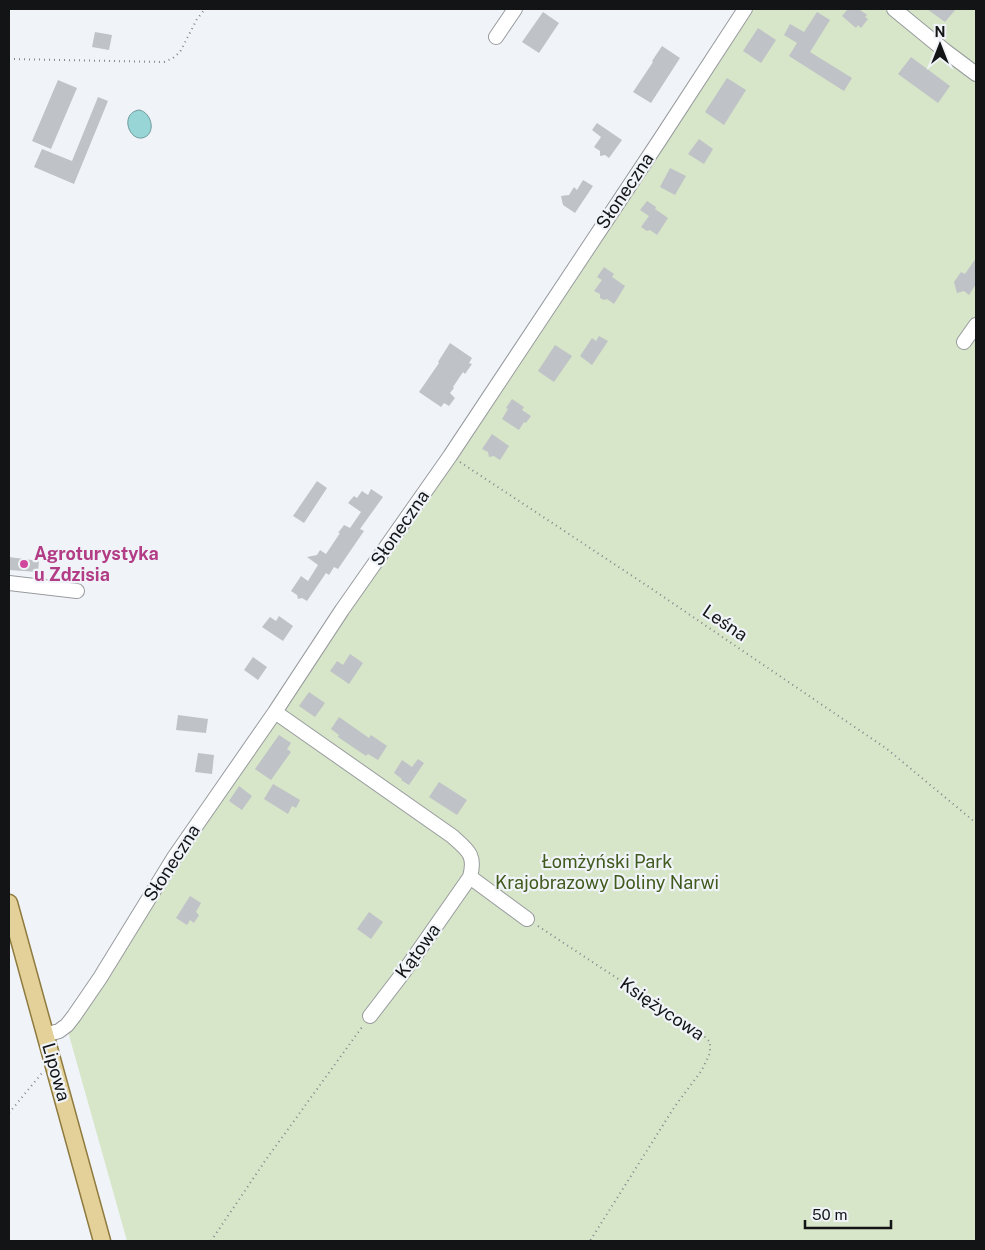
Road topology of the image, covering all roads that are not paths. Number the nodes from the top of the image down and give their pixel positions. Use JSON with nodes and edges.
{"nodes":[{"id":1,"x":515,"y":9,"type":"edge"},
{"id":2,"x":745,"y":9,"type":"edge"},
{"id":3,"x":894,"y":9,"type":"edge"},
{"id":4,"x":496,"y":37,"type":"dead end"},
{"id":5,"x":976,"y":74,"type":"edge"},
{"id":6,"x":976,"y":325,"type":"edge"},
{"id":7,"x":964,"y":342,"type":"dead end"},
{"id":8,"x":9,"y":583,"type":"edge"},
{"id":9,"x":76,"y":591,"type":"dead end"},
{"id":10,"x":275,"y":712,"type":"junction"},
{"id":11,"x":470,"y":878,"type":"junction"},
{"id":12,"x":9,"y":903,"type":"edge"},
{"id":13,"x":527,"y":919,"type":"road end"},
{"id":14,"x":370,"y":1016,"type":"road end"},
{"id":15,"x":45,"y":1035,"type":"junction"},
{"id":16,"x":102,"y":1241,"type":"edge"}],
"edges":[{"from":1,"to":4,"type":"street"},
{"from":2,"to":10,"type":"street","name":"Słoneczna"},
{"from":3,"to":5,"type":"street"},
{"from":6,"to":7,"type":"street"},
{"from":8,"to":9,"type":"street"},
{"from":10,"to":11,"type":"street"},
{"from":10,"to":15,"type":"street","name":"Słoneczna"},
{"from":11,"to":13,"type":"street"},
{"from":11,"to":14,"type":"street","name":"Kątowa"},
{"from":12,"to":15,"type":"main road","name":"Lipowa"},
{"from":15,"to":16,"type":"main road","name":"Lipowa"}]}
